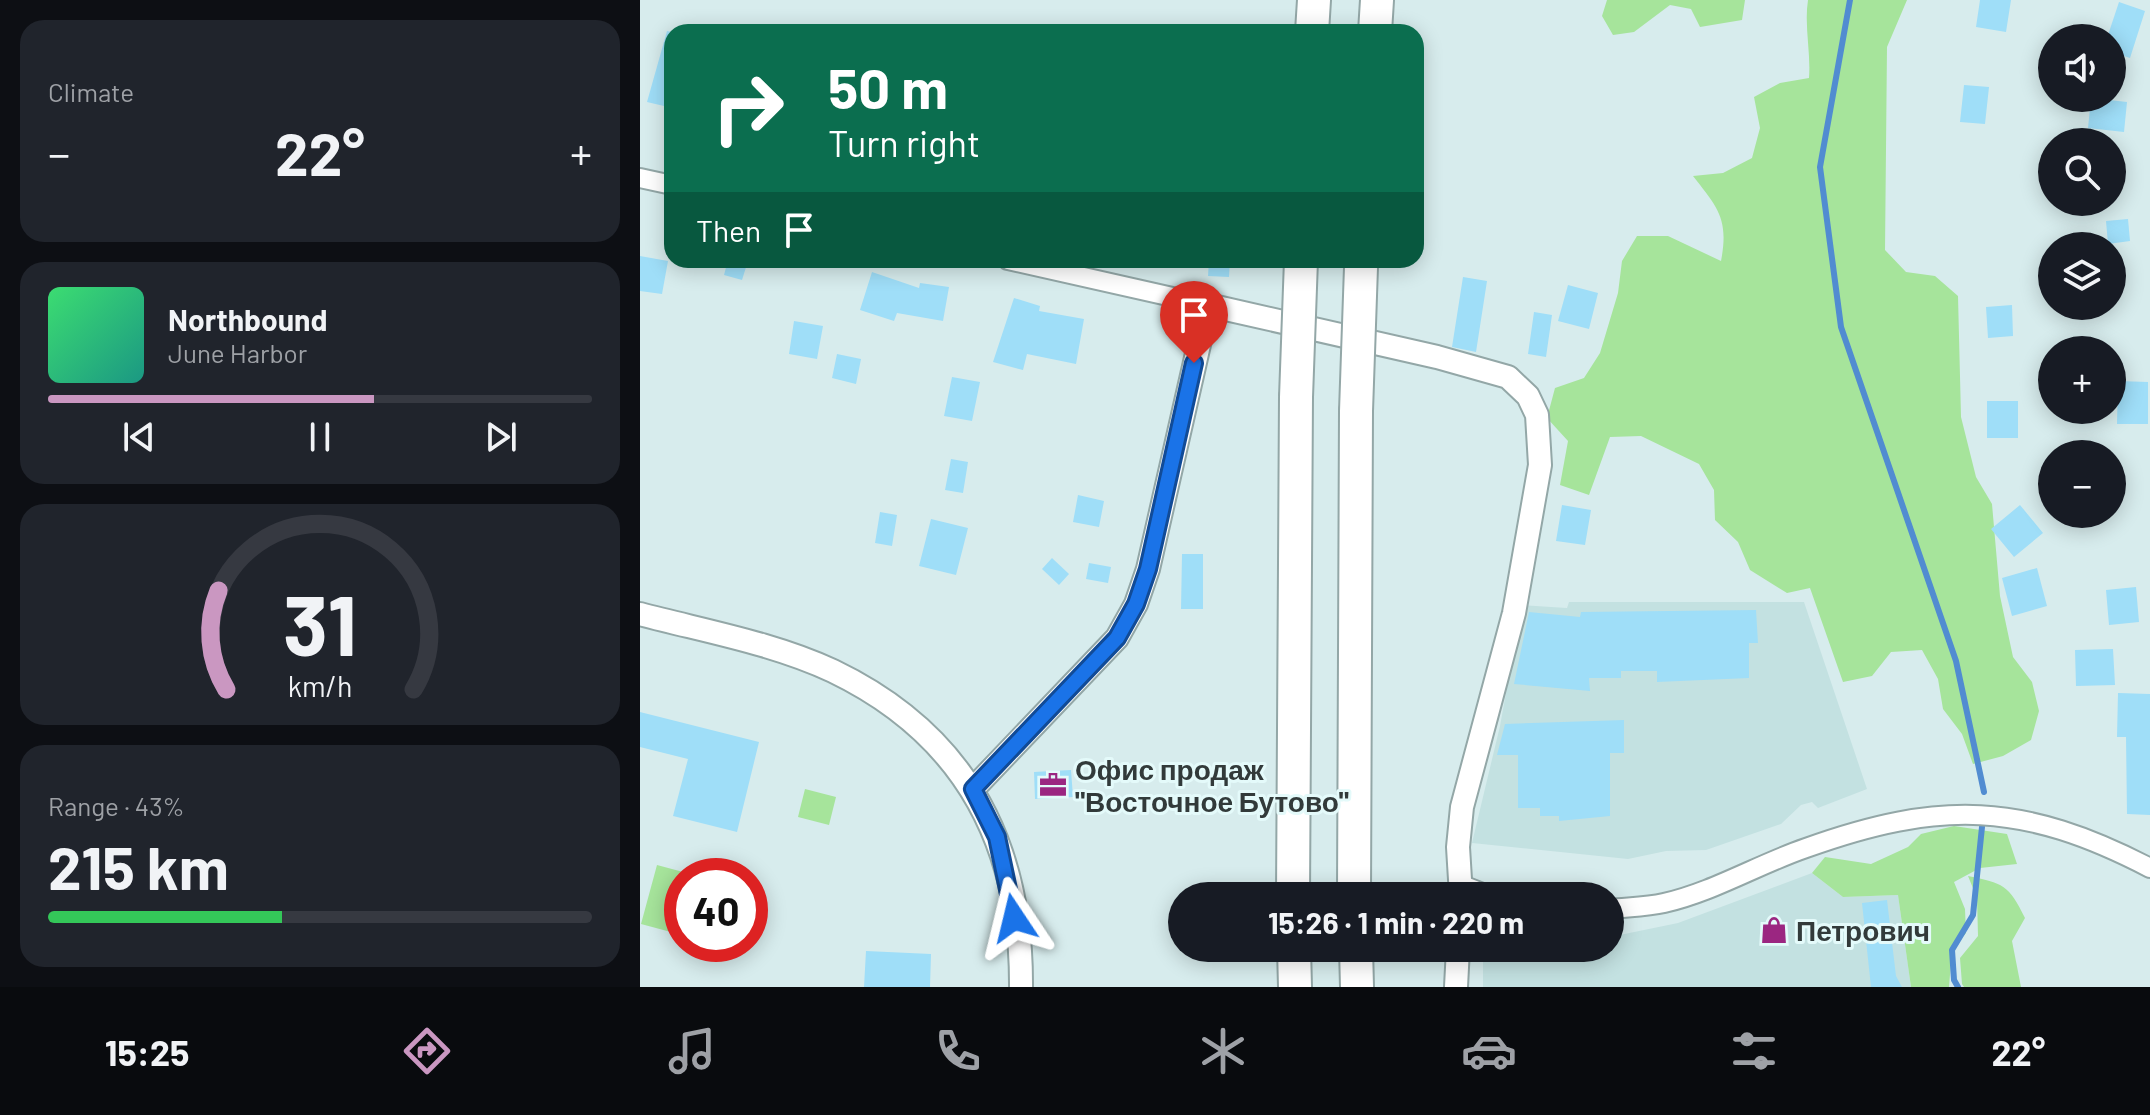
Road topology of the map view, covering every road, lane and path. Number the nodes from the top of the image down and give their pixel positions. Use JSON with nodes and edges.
{"nodes":[{"id":1,"x":1314,"y":0,"type":"edge"},
{"id":2,"x":1377,"y":0,"type":"edge"},
{"id":3,"x":1312,"y":24,"type":"edge"},
{"id":4,"x":1376,"y":24,"type":"edge"},
{"id":5,"x":640,"y":178,"type":"edge"},
{"id":6,"x":664,"y":183,"type":"edge"},
{"id":7,"x":1044,"y":268,"type":"edge"},
{"id":8,"x":1301,"y":268,"type":"edge"},
{"id":9,"x":1361,"y":268,"type":"edge"},
{"id":10,"x":1208,"y":305,"type":"junction"},
{"id":11,"x":640,"y":614,"type":"edge"},
{"id":12,"x":973,"y":789,"type":"junction"},
{"id":13,"x":2150,"y":868,"type":"edge"},
{"id":14,"x":1293,"y":882,"type":"edge"},
{"id":15,"x":1354,"y":882,"type":"edge"},
{"id":16,"x":1460,"y":882,"type":"edge"},
{"id":17,"x":1624,"y":907,"type":"edge"},
{"id":18,"x":1294,"y":962,"type":"edge"},
{"id":19,"x":1356,"y":962,"type":"edge"},
{"id":20,"x":1457,"y":962,"type":"edge"},
{"id":21,"x":1021,"y":987,"type":"edge"},
{"id":22,"x":1295,"y":987,"type":"edge"},
{"id":23,"x":1357,"y":987,"type":"edge"},
{"id":24,"x":1456,"y":987,"type":"edge"}],
"edges":[{"from":1,"to":3,"type":"highway"},
{"from":2,"to":4,"type":"highway"},
{"from":5,"to":6,"type":"street"},
{"from":7,"to":10,"type":"street"},
{"from":8,"to":14,"type":"highway","bridge":true},
{"from":9,"to":15,"type":"highway","bridge":true},
{"from":10,"to":12,"type":"street"},
{"from":10,"to":16,"type":"street"},
{"from":11,"to":12,"type":"street"},
{"from":12,"to":21,"type":"street"},
{"from":13,"to":17,"type":"street"},
{"from":18,"to":22,"type":"highway"},
{"from":19,"to":23,"type":"highway"},
{"from":20,"to":24,"type":"street"}]}
